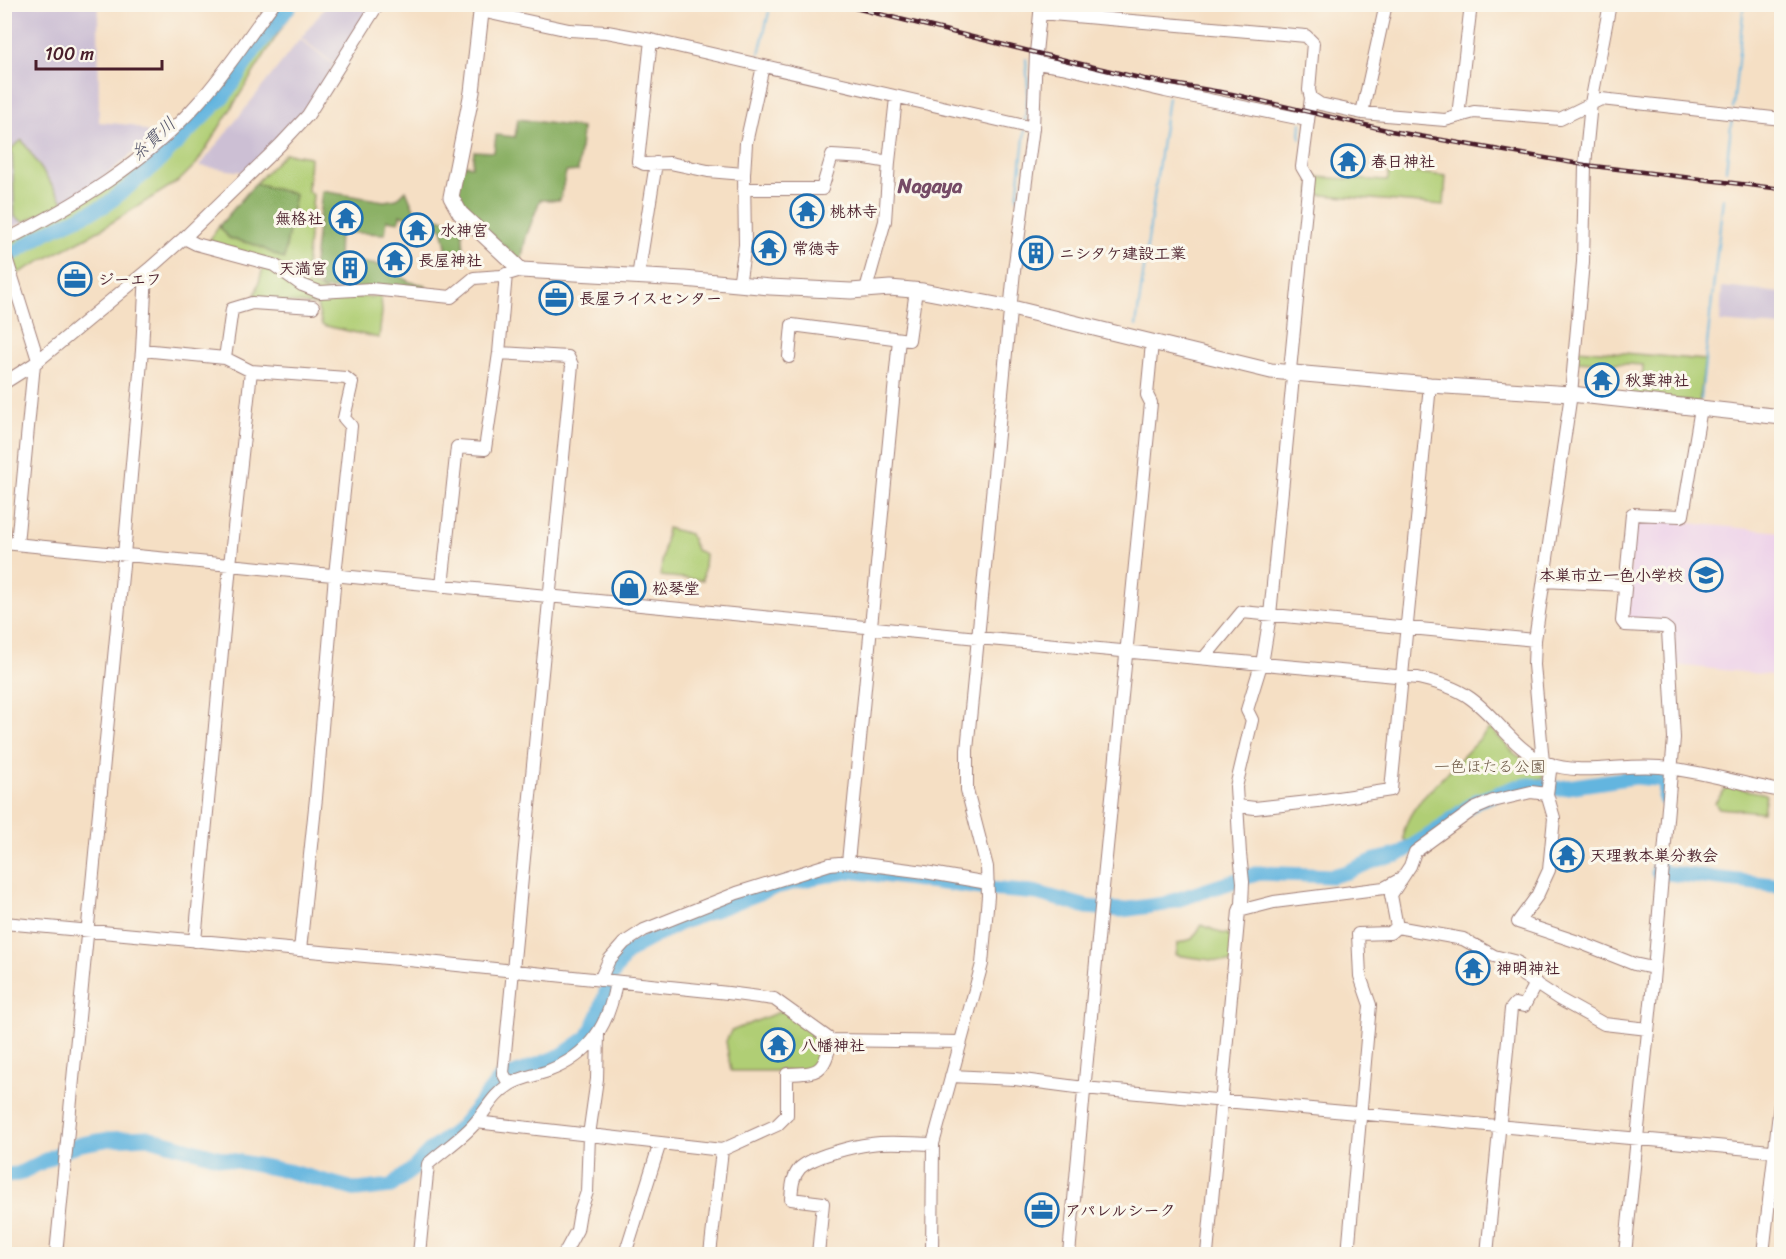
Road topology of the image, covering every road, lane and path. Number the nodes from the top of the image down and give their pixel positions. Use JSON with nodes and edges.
{"nodes":[{"id":1,"x":273,"y":4,"type":"edge"},
{"id":2,"x":378,"y":4,"type":"edge"},
{"id":3,"x":1386,"y":4,"type":"edge"},
{"id":4,"x":1470,"y":4,"type":"edge"},
{"id":5,"x":1610,"y":4,"type":"edge"},
{"id":6,"x":481,"y":8,"type":"edge"},
{"id":7,"x":1041,"y":9,"type":"edge"},
{"id":8,"x":651,"y":40,"type":"junction"},
{"id":9,"x":1036,"y":63,"type":"junction"},
{"id":10,"x":764,"y":66,"type":"junction"},
{"id":11,"x":896,"y":98,"type":"junction"},
{"id":12,"x":1311,"y":98,"type":"junction"},
{"id":13,"x":1591,"y":103,"type":"junction"},
{"id":14,"x":1362,"y":113,"type":"junction"},
{"id":15,"x":1458,"y":116,"type":"junction"},
{"id":16,"x":1782,"y":119,"type":"edge"},
{"id":17,"x":1307,"y":120,"type":"junction"},
{"id":18,"x":1033,"y":128,"type":"junction"},
{"id":19,"x":889,"y":162,"type":"junction"},
{"id":20,"x":656,"y":163,"type":"junction"},
{"id":21,"x":744,"y":174,"type":"junction"},
{"id":22,"x":744,"y":189,"type":"junction"},
{"id":23,"x":184,"y":238,"type":"junction"},
{"id":24,"x":4,"y":241,"type":"edge"},
{"id":25,"x":6,"y":257,"type":"edge"},
{"id":26,"x":146,"y":272,"type":"junction"},
{"id":27,"x":513,"y":272,"type":"junction"},
{"id":28,"x":639,"y":277,"type":"junction"},
{"id":29,"x":739,"y":285,"type":"junction"},
{"id":30,"x":866,"y":289,"type":"junction"},
{"id":31,"x":916,"y":290,"type":"junction"},
{"id":32,"x":312,"y":307,"type":"dead end"},
{"id":33,"x":1012,"y":308,"type":"junction"},
{"id":34,"x":899,"y":339,"type":"junction"},
{"id":35,"x":1152,"y":343,"type":"junction"},
{"id":36,"x":142,"y":350,"type":"junction"},
{"id":37,"x":499,"y":353,"type":"junction"},
{"id":38,"x":789,"y":357,"type":"dead end"},
{"id":39,"x":225,"y":358,"type":"junction"},
{"id":40,"x":36,"y":362,"type":"junction"},
{"id":41,"x":251,"y":371,"type":"junction"},
{"id":42,"x":1292,"y":373,"type":"junction"},
{"id":43,"x":4,"y":382,"type":"edge"},
{"id":44,"x":1430,"y":385,"type":"junction"},
{"id":45,"x":1571,"y":394,"type":"junction"},
{"id":46,"x":1701,"y":408,"type":"junction"},
{"id":47,"x":1782,"y":417,"type":"edge"},
{"id":48,"x":11,"y":543,"type":"edge"},
{"id":49,"x":124,"y":555,"type":"junction"},
{"id":50,"x":230,"y":565,"type":"junction"},
{"id":51,"x":335,"y":575,"type":"junction"},
{"id":52,"x":1544,"y":581,"type":"junction"},
{"id":53,"x":1625,"y":585,"type":"junction"},
{"id":54,"x":442,"y":586,"type":"junction"},
{"id":55,"x":548,"y":596,"type":"junction"},
{"id":56,"x":1270,"y":615,"type":"junction"},
{"id":57,"x":871,"y":627,"type":"junction"},
{"id":58,"x":1408,"y":627,"type":"junction"},
{"id":59,"x":978,"y":638,"type":"junction"},
{"id":60,"x":1535,"y":640,"type":"junction"},
{"id":61,"x":1127,"y":651,"type":"junction"},
{"id":62,"x":1204,"y":658,"type":"junction"},
{"id":63,"x":1261,"y":663,"type":"junction"},
{"id":64,"x":1401,"y":677,"type":"junction"},
{"id":65,"x":1547,"y":763,"type":"junction"},
{"id":66,"x":1671,"y":768,"type":"junction"},
{"id":67,"x":1782,"y":791,"type":"edge"},
{"id":68,"x":1547,"y":794,"type":"junction"},
{"id":69,"x":1238,"y":806,"type":"junction"},
{"id":70,"x":848,"y":862,"type":"junction"},
{"id":71,"x":1401,"y":879,"type":"junction"},
{"id":72,"x":988,"y":883,"type":"junction"},
{"id":73,"x":1239,"y":911,"type":"junction"},
{"id":74,"x":4,"y":923,"type":"edge"},
{"id":75,"x":1397,"y":927,"type":"junction"},
{"id":76,"x":86,"y":931,"type":"junction"},
{"id":77,"x":195,"y":941,"type":"junction"},
{"id":78,"x":300,"y":950,"type":"junction"},
{"id":79,"x":1653,"y":968,"type":"junction"},
{"id":80,"x":513,"y":972,"type":"junction"},
{"id":81,"x":600,"y":980,"type":"junction"},
{"id":82,"x":616,"y":982,"type":"junction"},
{"id":83,"x":1536,"y":983,"type":"junction"},
{"id":84,"x":1648,"y":1029,"type":"junction"},
{"id":85,"x":598,"y":1034,"type":"junction"},
{"id":86,"x":831,"y":1040,"type":"junction"},
{"id":87,"x":960,"y":1042,"type":"junction"},
{"id":88,"x":951,"y":1076,"type":"junction"},
{"id":89,"x":507,"y":1080,"type":"junction"},
{"id":90,"x":1782,"y":1086,"type":"edge"},
{"id":91,"x":1084,"y":1088,"type":"junction"},
{"id":92,"x":1221,"y":1099,"type":"junction"},
{"id":93,"x":1362,"y":1112,"type":"junction"},
{"id":94,"x":476,"y":1122,"type":"junction"},
{"id":95,"x":1500,"y":1126,"type":"junction"},
{"id":96,"x":589,"y":1135,"type":"junction"},
{"id":97,"x":1637,"y":1138,"type":"junction"},
{"id":98,"x":660,"y":1143,"type":"junction"},
{"id":99,"x":933,"y":1144,"type":"junction"},
{"id":100,"x":722,"y":1150,"type":"junction"},
{"id":101,"x":1778,"y":1151,"type":"edge"},
{"id":102,"x":56,"y":1254,"type":"edge"},
{"id":103,"x":419,"y":1254,"type":"edge"},
{"id":104,"x":564,"y":1254,"type":"edge"},
{"id":105,"x":625,"y":1254,"type":"edge"},
{"id":106,"x":710,"y":1254,"type":"edge"},
{"id":107,"x":818,"y":1254,"type":"edge"},
{"id":108,"x":932,"y":1254,"type":"edge"},
{"id":109,"x":1069,"y":1254,"type":"edge"},
{"id":110,"x":1207,"y":1254,"type":"edge"},
{"id":111,"x":1348,"y":1254,"type":"edge"},
{"id":112,"x":1487,"y":1254,"type":"edge"},
{"id":113,"x":1625,"y":1254,"type":"edge"},
{"id":114,"x":1763,"y":1254,"type":"edge"}],
"edges":[{"from":1,"to":24,"type":"street"},
{"from":2,"to":23,"type":"street"},
{"from":3,"to":14,"type":"street"},
{"from":4,"to":15,"type":"street"},
{"from":5,"to":13,"type":"street"},
{"from":6,"to":8,"type":"street"},
{"from":6,"to":27,"type":"main road"},
{"from":7,"to":9,"type":"street"},
{"from":7,"to":12,"type":"street"},
{"from":8,"to":10,"type":"street"},
{"from":8,"to":20,"type":"street"},
{"from":9,"to":17,"type":"street"},
{"from":9,"to":18,"type":"street"},
{"from":10,"to":11,"type":"street"},
{"from":10,"to":21,"type":"street"},
{"from":11,"to":18,"type":"street"},
{"from":11,"to":19,"type":"street"},
{"from":12,"to":14,"type":"street"},
{"from":12,"to":17,"type":"street"},
{"from":13,"to":15,"type":"street"},
{"from":13,"to":16,"type":"street"},
{"from":13,"to":45,"type":"street"},
{"from":14,"to":15,"type":"street"},
{"from":17,"to":42,"type":"street"},
{"from":18,"to":33,"type":"street"},
{"from":19,"to":22,"type":"street"},
{"from":19,"to":30,"type":"street"},
{"from":20,"to":21,"type":"street"},
{"from":20,"to":28,"type":"street"},
{"from":21,"to":22,"type":"street"},
{"from":22,"to":29,"type":"street"},
{"from":23,"to":26,"type":"street"},
{"from":23,"to":27,"type":"street"},
{"from":25,"to":40,"type":"street"},
{"from":26,"to":36,"type":"street"},
{"from":26,"to":40,"type":"street"},
{"from":27,"to":28,"type":"main road"},
{"from":27,"to":37,"type":"street"},
{"from":28,"to":29,"type":"main road"},
{"from":29,"to":30,"type":"main road"},
{"from":30,"to":31,"type":"main road"},
{"from":31,"to":33,"type":"main road"},
{"from":31,"to":34,"type":"street"},
{"from":32,"to":39,"type":"street"},
{"from":33,"to":35,"type":"main road"},
{"from":33,"to":59,"type":"street"},
{"from":34,"to":38,"type":"street"},
{"from":34,"to":57,"type":"street"},
{"from":35,"to":42,"type":"main road"},
{"from":35,"to":61,"type":"street"},
{"from":36,"to":39,"type":"street"},
{"from":36,"to":49,"type":"street"},
{"from":37,"to":54,"type":"street"},
{"from":37,"to":55,"type":"street"},
{"from":39,"to":41,"type":"street"},
{"from":40,"to":43,"type":"street"},
{"from":40,"to":48,"type":"street"},
{"from":41,"to":50,"type":"street"},
{"from":41,"to":51,"type":"street"},
{"from":42,"to":44,"type":"main road"},
{"from":42,"to":56,"type":"street"},
{"from":44,"to":45,"type":"main road"},
{"from":44,"to":58,"type":"street"},
{"from":45,"to":46,"type":"main road"},
{"from":45,"to":52,"type":"street"},
{"from":46,"to":47,"type":"main road"},
{"from":46,"to":53,"type":"street"},
{"from":48,"to":49,"type":"street"},
{"from":49,"to":50,"type":"street"},
{"from":49,"to":76,"type":"street"},
{"from":50,"to":51,"type":"street"},
{"from":50,"to":77,"type":"street"},
{"from":51,"to":54,"type":"street"},
{"from":51,"to":78,"type":"street"},
{"from":52,"to":53,"type":"street"},
{"from":52,"to":60,"type":"street"},
{"from":53,"to":66,"type":"street"},
{"from":54,"to":55,"type":"street"},
{"from":55,"to":57,"type":"street"},
{"from":55,"to":80,"type":"street"},
{"from":56,"to":58,"type":"street"},
{"from":56,"to":62,"type":"street"},
{"from":56,"to":63,"type":"street"},
{"from":57,"to":59,"type":"street"},
{"from":57,"to":70,"type":"street"},
{"from":58,"to":60,"type":"street"},
{"from":58,"to":64,"type":"street"},
{"from":59,"to":61,"type":"street"},
{"from":59,"to":72,"type":"street"},
{"from":60,"to":65,"type":"street"},
{"from":61,"to":62,"type":"street"},
{"from":61,"to":91,"type":"street"},
{"from":62,"to":63,"type":"street"},
{"from":63,"to":64,"type":"street"},
{"from":63,"to":69,"type":"street"},
{"from":64,"to":65,"type":"street"},
{"from":64,"to":69,"type":"street"},
{"from":65,"to":66,"type":"street"},
{"from":65,"to":68,"type":"street"},
{"from":66,"to":67,"type":"street"},
{"from":66,"to":79,"type":"street"},
{"from":68,"to":71,"type":"street"},
{"from":68,"to":79,"type":"street"},
{"from":69,"to":73,"type":"street"},
{"from":70,"to":72,"type":"street"},
{"from":70,"to":81,"type":"street"},
{"from":71,"to":73,"type":"street"},
{"from":71,"to":75,"type":"street"},
{"from":72,"to":87,"type":"street"},
{"from":73,"to":92,"type":"street"},
{"from":74,"to":76,"type":"street"},
{"from":75,"to":83,"type":"street"},
{"from":75,"to":93,"type":"street"},
{"from":76,"to":77,"type":"street"},
{"from":76,"to":102,"type":"street"},
{"from":77,"to":78,"type":"street"},
{"from":78,"to":80,"type":"street"},
{"from":79,"to":84,"type":"street"},
{"from":80,"to":81,"type":"street"},
{"from":80,"to":89,"type":"street"},
{"from":81,"to":82,"type":"street"},
{"from":82,"to":85,"type":"street"},
{"from":82,"to":86,"type":"street"},
{"from":83,"to":84,"type":"street"},
{"from":83,"to":95,"type":"street"},
{"from":84,"to":97,"type":"street"},
{"from":85,"to":89,"type":"street"},
{"from":85,"to":96,"type":"street"},
{"from":86,"to":87,"type":"street"},
{"from":86,"to":100,"type":"street"},
{"from":87,"to":88,"type":"street"},
{"from":88,"to":91,"type":"street"},
{"from":88,"to":99,"type":"street"},
{"from":89,"to":94,"type":"street"},
{"from":90,"to":101,"type":"street"},
{"from":91,"to":92,"type":"street"},
{"from":91,"to":109,"type":"street"},
{"from":92,"to":93,"type":"street"},
{"from":92,"to":110,"type":"street"},
{"from":93,"to":95,"type":"street"},
{"from":93,"to":111,"type":"street"},
{"from":94,"to":96,"type":"street"},
{"from":94,"to":103,"type":"street"},
{"from":95,"to":97,"type":"street"},
{"from":95,"to":112,"type":"street"},
{"from":96,"to":98,"type":"street"},
{"from":96,"to":104,"type":"street"},
{"from":97,"to":101,"type":"street"},
{"from":97,"to":113,"type":"street"},
{"from":98,"to":100,"type":"street"},
{"from":98,"to":105,"type":"street"},
{"from":99,"to":107,"type":"street"},
{"from":99,"to":108,"type":"street"},
{"from":100,"to":106,"type":"street"},
{"from":101,"to":114,"type":"street"}]}
